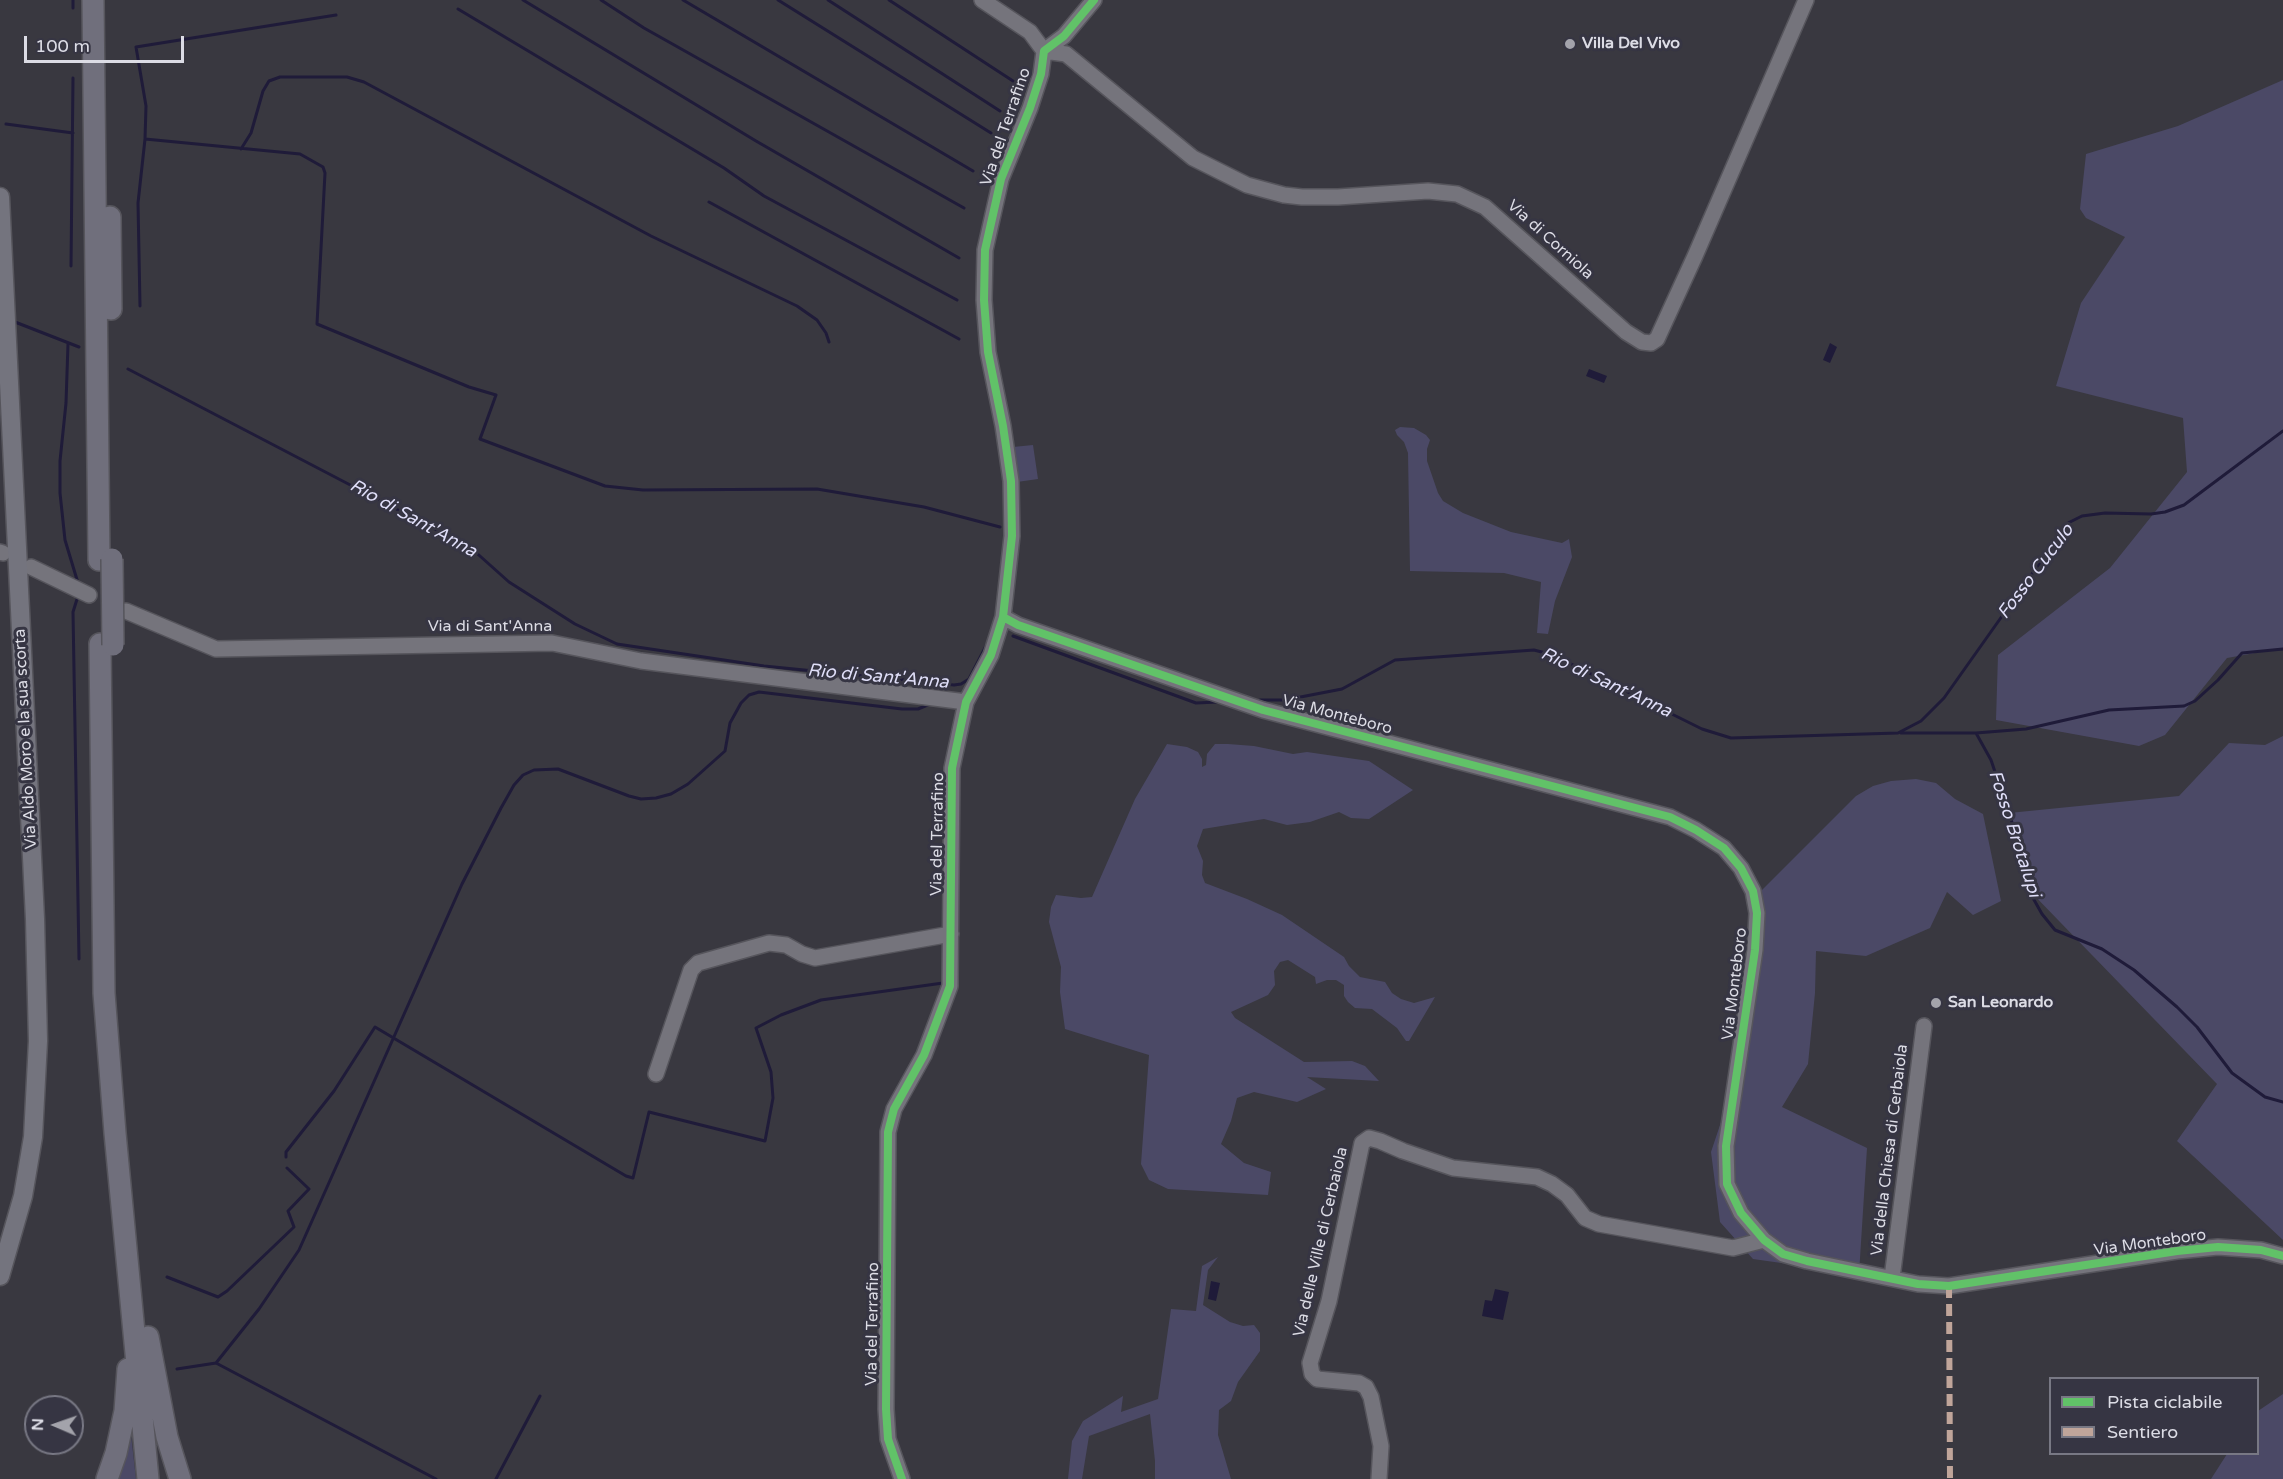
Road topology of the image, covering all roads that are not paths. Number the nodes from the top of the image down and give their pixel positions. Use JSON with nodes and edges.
{"nodes":[{"id":1,"x":93,"y":0,"type":"edge"},
{"id":2,"x":107,"y":0,"type":"edge"},
{"id":3,"x":982,"y":0,"type":"edge"},
{"id":4,"x":1094,"y":0,"type":"edge"},
{"id":5,"x":1806,"y":0,"type":"edge"},
{"id":6,"x":1044,"y":51,"type":"junction"},
{"id":7,"x":0,"y":197,"type":"edge"},
{"id":8,"x":106,"y":559,"type":"junction"},
{"id":9,"x":31,"y":567,"type":"dead end"},
{"id":10,"x":82,"y":591,"type":"dead end"},
{"id":11,"x":126,"y":611,"type":"dead end"},
{"id":12,"x":1003,"y":617,"type":"junction"},
{"id":13,"x":107,"y":645,"type":"junction"},
{"id":14,"x":966,"y":702,"type":"junction"},
{"id":15,"x":951,"y":934,"type":"junction"},
{"id":16,"x":1924,"y":1026,"type":"dead end"},
{"id":17,"x":656,"y":1074,"type":"dead end"},
{"id":18,"x":1764,"y":1240,"type":"junction"},
{"id":19,"x":2283,"y":1256,"type":"edge"},
{"id":20,"x":0,"y":1276,"type":"edge"},
{"id":21,"x":1892,"y":1278,"type":"junction"},
{"id":22,"x":130,"y":1285,"type":"junction"},
{"id":23,"x":148,"y":1337,"type":"junction"},
{"id":24,"x":107,"y":1479,"type":"edge"},
{"id":25,"x":148,"y":1479,"type":"edge"},
{"id":26,"x":161,"y":1479,"type":"edge"},
{"id":27,"x":180,"y":1479,"type":"edge"},
{"id":28,"x":902,"y":1479,"type":"edge"},
{"id":29,"x":1378,"y":1479,"type":"edge"}],
"edges":[{"from":1,"to":8,"type":"highway"},
{"from":2,"to":8,"type":"highway"},
{"from":3,"to":6,"type":"street"},
{"from":4,"to":6,"type":"street","name":"Via del Terrafino"},
{"from":5,"to":6,"type":"street","name":"Via di Corniola"},
{"from":6,"to":12,"type":"street","name":"Via del Terrafino"},
{"from":7,"to":20,"type":"main road","name":"Via Aldo Moro e la sua scorta"},
{"from":8,"to":13,"type":"highway","bridge":true},
{"from":9,"to":10,"type":"street"},
{"from":11,"to":14,"type":"street","name":"Via di Sant'Anna"},
{"from":12,"to":14,"type":"street","name":"Via del Terrafino"},
{"from":12,"to":18,"type":"street","name":"Via Monteboro"},
{"from":13,"to":22,"type":"highway"},
{"from":13,"to":23,"type":"highway"},
{"from":14,"to":15,"type":"street","name":"Via del Terrafino"},
{"from":15,"to":17,"type":"street"},
{"from":15,"to":28,"type":"street","name":"Via del Terrafino"},
{"from":16,"to":21,"type":"street","name":"Via della Chiesa di Cerbaiola"},
{"from":18,"to":21,"type":"street","name":"Via Monteboro"},
{"from":18,"to":29,"type":"street","name":"Via delle Ville di Cerbaiola"},
{"from":19,"to":21,"type":"street","name":"Via Monteboro"},
{"from":22,"to":24,"type":"highway"},
{"from":22,"to":25,"type":"highway"},
{"from":23,"to":26,"type":"highway"},
{"from":23,"to":27,"type":"highway"}]}
